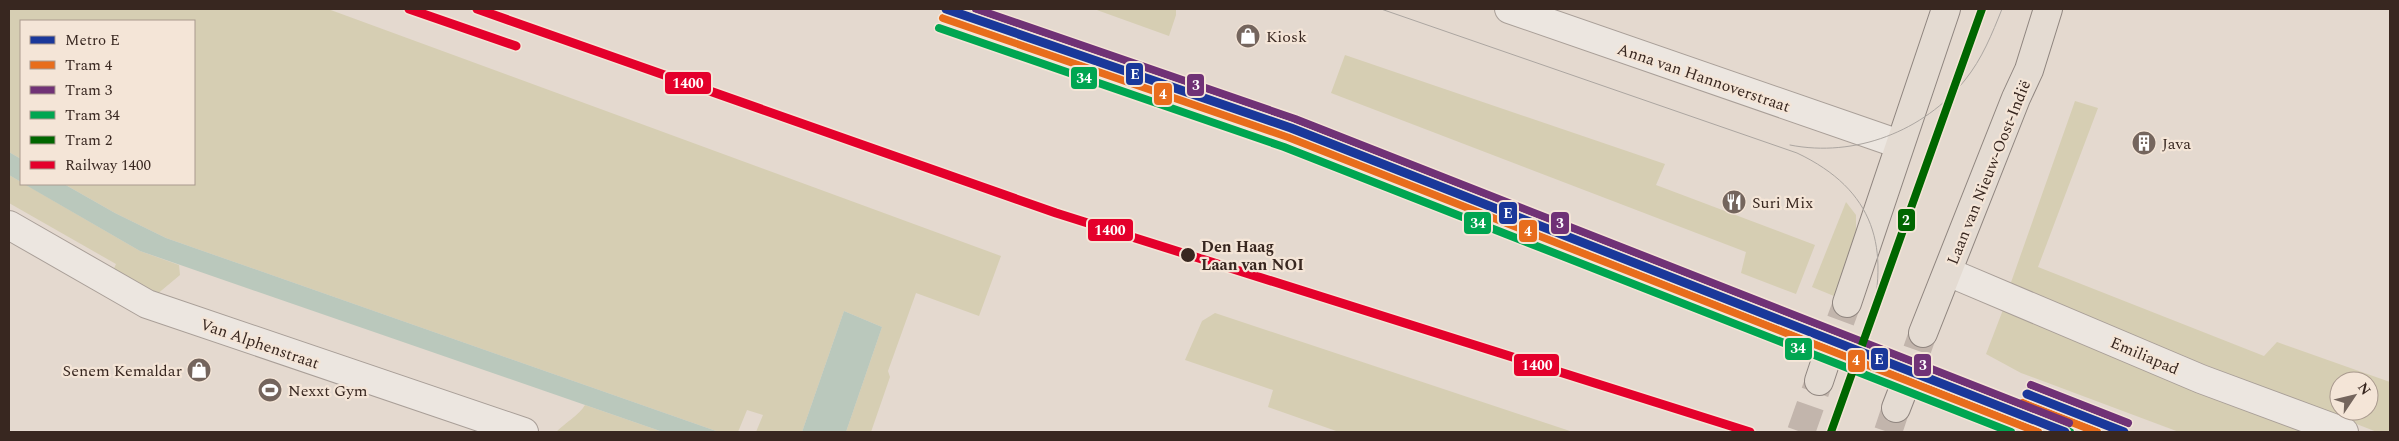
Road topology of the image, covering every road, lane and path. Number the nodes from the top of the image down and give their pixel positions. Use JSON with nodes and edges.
{"nodes":[{"id":1,"x":1509,"y":9,"type":"edge"},
{"id":2,"x":1946,"y":9,"type":"edge"},
{"id":3,"x":2048,"y":9,"type":"edge"},
{"id":4,"x":1899,"y":144,"type":"junction"},
{"id":5,"x":9,"y":226,"type":"edge"},
{"id":6,"x":1948,"y":272,"type":"junction"},
{"id":7,"x":1847,"y":303,"type":"tunnel mouth"},
{"id":8,"x":1923,"y":333,"type":"tunnel mouth"},
{"id":9,"x":524,"y":432,"type":"edge"},
{"id":10,"x":2344,"y":432,"type":"edge"}],
"edges":[{"from":1,"to":4,"type":"street","name":"Anna van Hannoverstraat"},
{"from":2,"to":4,"type":"main road"},
{"from":3,"to":6,"type":"main road","name":"Laan van Nieuw-Oost-Indië"},
{"from":4,"to":7,"type":"main road"},
{"from":5,"to":9,"type":"street","name":"Van Alphenstraat"},
{"from":6,"to":8,"type":"main road","name":"Laan van Nieuw-Oost-Indië"},
{"from":6,"to":10,"type":"street","name":"Emiliapad"}]}
